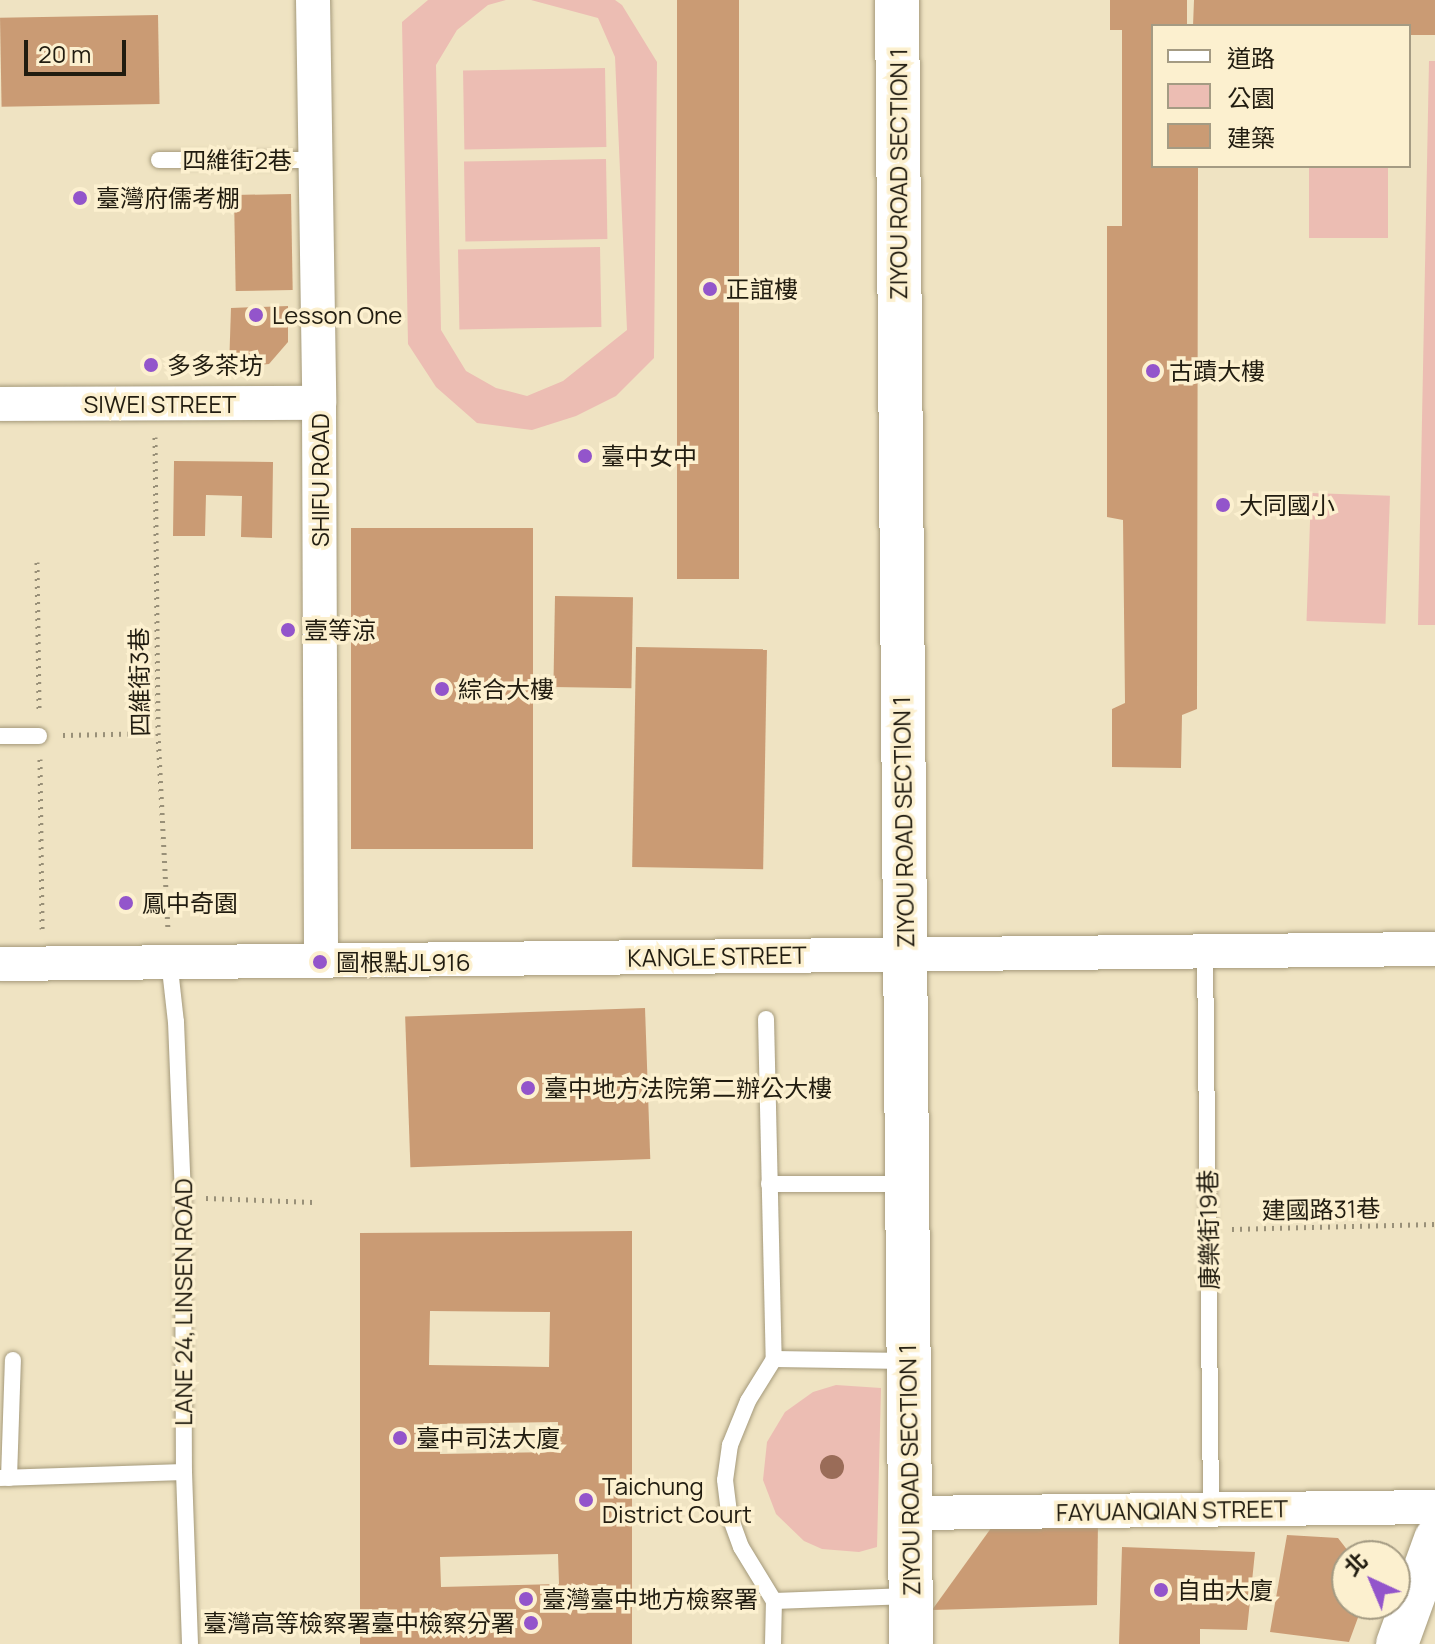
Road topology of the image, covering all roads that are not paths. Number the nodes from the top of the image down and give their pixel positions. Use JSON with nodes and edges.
{"nodes":[{"id":1,"x":313,"y":0,"type":"edge"},
{"id":2,"x":897,"y":0,"type":"edge"},
{"id":3,"x":159,"y":160,"type":"dead end"},
{"id":4,"x":315,"y":160,"type":"junction"},
{"id":5,"x":319,"y":403,"type":"junction"},
{"id":6,"x":0,"y":404,"type":"edge"},
{"id":7,"x":0,"y":736,"type":"edge"},
{"id":8,"x":39,"y":736,"type":"road end"},
{"id":9,"x":1435,"y":949,"type":"edge"},
{"id":10,"x":1205,"y":951,"type":"junction"},
{"id":11,"x":905,"y":954,"type":"junction"},
{"id":12,"x":321,"y":959,"type":"junction"},
{"id":13,"x":169,"y":960,"type":"junction"},
{"id":14,"x":0,"y":964,"type":"edge"},
{"id":15,"x":766,"y":1019,"type":"dead end"},
{"id":16,"x":769,"y":1184,"type":"junction"},
{"id":17,"x":906,"y":1184,"type":"junction"},
{"id":18,"x":774,"y":1359,"type":"junction"},
{"id":19,"x":13,"y":1360,"type":"dead end"},
{"id":20,"x":908,"y":1361,"type":"junction"},
{"id":21,"x":184,"y":1472,"type":"junction"},
{"id":22,"x":5,"y":1478,"type":"edge"},
{"id":23,"x":1435,"y":1507,"type":"edge"},
{"id":24,"x":1211,"y":1509,"type":"junction"},
{"id":25,"x":910,"y":1513,"type":"junction"},
{"id":26,"x":1435,"y":1539,"type":"edge"},
{"id":27,"x":911,"y":1596,"type":"junction"},
{"id":28,"x":774,"y":1601,"type":"junction"},
{"id":29,"x":190,"y":1644,"type":"edge"},
{"id":30,"x":773,"y":1644,"type":"edge"},
{"id":31,"x":911,"y":1644,"type":"edge"},
{"id":32,"x":1397,"y":1644,"type":"edge"}],
"edges":[{"from":1,"to":4,"type":"street","name":"SHIFU ROAD"},
{"from":2,"to":11,"type":"main road","name":"ZIYOU ROAD SECTION 1"},
{"from":3,"to":4,"type":"lane","name":"四維街2巷"},
{"from":4,"to":5,"type":"street","name":"SHIFU ROAD"},
{"from":5,"to":6,"type":"street","name":"SIWEI STREET"},
{"from":5,"to":12,"type":"street","name":"SHIFU ROAD"},
{"from":7,"to":8,"type":"lane"},
{"from":9,"to":10,"type":"street","name":"KANGLE STREET"},
{"from":10,"to":11,"type":"street","name":"KANGLE STREET"},
{"from":10,"to":24,"type":"lane","name":"康樂街19巷"},
{"from":11,"to":12,"type":"street","name":"KANGLE STREET"},
{"from":11,"to":17,"type":"main road","name":"ZIYOU ROAD SECTION 1"},
{"from":12,"to":13,"type":"street","name":"KANGLE STREET"},
{"from":13,"to":14,"type":"street","name":"KANGLE STREET"},
{"from":13,"to":21,"type":"lane","name":"LANE 24, LINSEN ROAD"},
{"from":15,"to":16,"type":"lane"},
{"from":16,"to":17,"type":"lane"},
{"from":16,"to":18,"type":"lane"},
{"from":17,"to":20,"type":"main road","name":"ZIYOU ROAD SECTION 1"},
{"from":18,"to":20,"type":"lane"},
{"from":18,"to":28,"type":"lane"},
{"from":19,"to":22,"type":"lane"},
{"from":20,"to":25,"type":"main road","name":"ZIYOU ROAD SECTION 1"},
{"from":21,"to":22,"type":"lane"},
{"from":21,"to":29,"type":"lane","name":"LANE 24, LINSEN ROAD"},
{"from":23,"to":24,"type":"street","name":"FAYUANQIAN STREET"},
{"from":24,"to":25,"type":"street","name":"FAYUANQIAN STREET"},
{"from":25,"to":27,"type":"main road","name":"ZIYOU ROAD SECTION 1"},
{"from":26,"to":32,"type":"street"},
{"from":27,"to":28,"type":"lane"},
{"from":27,"to":31,"type":"main road","name":"ZIYOU ROAD SECTION 1"},
{"from":28,"to":30,"type":"lane"}]}
